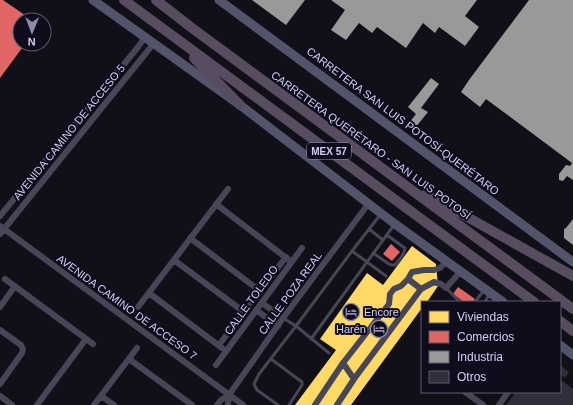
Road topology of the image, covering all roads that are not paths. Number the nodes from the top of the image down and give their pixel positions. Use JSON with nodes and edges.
{"nodes":[{"id":1,"x":93,"y":0,"type":"edge"},
{"id":2,"x":124,"y":0,"type":"edge"},
{"id":3,"x":156,"y":0,"type":"edge"},
{"id":4,"x":220,"y":0,"type":"edge"},
{"id":5,"x":172,"y":36,"type":"junction"},
{"id":6,"x":145,"y":37,"type":"junction"},
{"id":7,"x":154,"y":43,"type":"junction"},
{"id":8,"x":120,"y":69,"type":"junction"},
{"id":9,"x":128,"y":74,"type":"junction"},
{"id":10,"x":240,"y":105,"type":"junction"},
{"id":11,"x":88,"y":109,"type":"junction"},
{"id":12,"x":96,"y":115,"type":"junction"},
{"id":13,"x":60,"y":143,"type":"junction"},
{"id":14,"x":66,"y":150,"type":"junction"},
{"id":15,"x":388,"y":173,"type":"junction"},
{"id":16,"x":33,"y":176,"type":"junction"},
{"id":17,"x":40,"y":183,"type":"junction"},
{"id":18,"x":228,"y":189,"type":"dead end"},
{"id":19,"x":369,"y":203,"type":"junction"},
{"id":20,"x":216,"y":204,"type":"junction"},
{"id":21,"x":381,"y":213,"type":"junction"},
{"id":22,"x":0,"y":216,"type":"edge"},
{"id":23,"x":395,"y":224,"type":"junction"},
{"id":24,"x":1,"y":229,"type":"edge"},
{"id":25,"x":369,"y":229,"type":"junction"},
{"id":26,"x":387,"y":235,"type":"junction"},
{"id":27,"x":190,"y":238,"type":"junction"},
{"id":28,"x":383,"y":240,"type":"junction"},
{"id":29,"x":302,"y":248,"type":"dead end"},
{"id":30,"x":352,"y":251,"type":"junction"},
{"id":31,"x":373,"y":253,"type":"junction"},
{"id":32,"x":286,"y":257,"type":"junction"},
{"id":33,"x":174,"y":260,"type":"junction"},
{"id":34,"x":447,"y":261,"type":"junction"},
{"id":35,"x":292,"y":262,"type":"junction"},
{"id":36,"x":367,"y":262,"type":"junction"},
{"id":37,"x":573,"y":262,"type":"edge"},
{"id":38,"x":461,"y":271,"type":"junction"},
{"id":39,"x":386,"y":276,"type":"dead end"},
{"id":40,"x":573,"y":276,"type":"edge"},
{"id":41,"x":5,"y":279,"type":"dead end"},
{"id":42,"x":408,"y":279,"type":"junction"},
{"id":43,"x":15,"y":286,"type":"junction"},
{"id":44,"x":446,"y":288,"type":"junction"},
{"id":45,"x":421,"y":289,"type":"junction"},
{"id":46,"x":260,"y":291,"type":"junction"},
{"id":47,"x":488,"y":291,"type":"junction"},
{"id":48,"x":149,"y":293,"type":"junction"},
{"id":49,"x":459,"y":301,"type":"edge"},
{"id":50,"x":476,"y":301,"type":"edge"},
{"id":51,"x":485,"y":301,"type":"edge"},
{"id":52,"x":502,"y":301,"type":"edge"},
{"id":53,"x":533,"y":301,"type":"edge"},
{"id":54,"x":561,"y":301,"type":"edge"},
{"id":55,"x":561,"y":301,"type":"edge"},
{"id":56,"x":262,"y":303,"type":"junction"},
{"id":57,"x":0,"y":307,"type":"edge"},
{"id":58,"x":138,"y":307,"type":"dead end"},
{"id":59,"x":256,"y":310,"type":"junction"},
{"id":60,"x":573,"y":310,"type":"edge"},
{"id":61,"x":244,"y":312,"type":"junction"},
{"id":62,"x":283,"y":318,"type":"junction"},
{"id":63,"x":375,"y":323,"type":"junction"},
{"id":64,"x":561,"y":323,"type":"edge"},
{"id":65,"x":278,"y":326,"type":"junction"},
{"id":66,"x":296,"y":326,"type":"junction"},
{"id":67,"x":0,"y":330,"type":"edge"},
{"id":68,"x":573,"y":331,"type":"edge"},
{"id":69,"x":386,"y":336,"type":"junction"},
{"id":70,"x":86,"y":339,"type":"junction"},
{"id":71,"x":312,"y":339,"type":"junction"},
{"id":72,"x":93,"y":344,"type":"dead end"},
{"id":73,"x":219,"y":345,"type":"junction"},
{"id":74,"x":561,"y":345,"type":"edge"},
{"id":75,"x":137,"y":348,"type":"dead end"},
{"id":76,"x":226,"y":351,"type":"junction"},
{"id":77,"x":330,"y":353,"type":"dead end"},
{"id":78,"x":573,"y":355,"type":"edge"},
{"id":79,"x":129,"y":359,"type":"junction"},
{"id":80,"x":271,"y":359,"type":"junction"},
{"id":81,"x":343,"y":363,"type":"junction"},
{"id":82,"x":216,"y":365,"type":"dead end"},
{"id":83,"x":354,"y":379,"type":"junction"},
{"id":84,"x":0,"y":384,"type":"edge"},
{"id":85,"x":466,"y":393,"type":"edge"},
{"id":86,"x":507,"y":393,"type":"edge"},
{"id":87,"x":229,"y":395,"type":"junction"},
{"id":88,"x":0,"y":396,"type":"edge"},
{"id":89,"x":101,"y":396,"type":"junction"},
{"id":90,"x":12,"y":405,"type":"edge"},
{"id":91,"x":37,"y":405,"type":"edge"},
{"id":92,"x":94,"y":405,"type":"edge"},
{"id":93,"x":114,"y":405,"type":"edge"},
{"id":94,"x":192,"y":405,"type":"edge"},
{"id":95,"x":217,"y":405,"type":"edge"},
{"id":96,"x":228,"y":405,"type":"edge"},
{"id":97,"x":243,"y":405,"type":"edge"},
{"id":98,"x":278,"y":405,"type":"edge"},
{"id":99,"x":289,"y":405,"type":"edge"},
{"id":100,"x":314,"y":405,"type":"edge"},
{"id":101,"x":337,"y":405,"type":"edge"},
{"id":102,"x":483,"y":405,"type":"edge"},
{"id":103,"x":499,"y":405,"type":"edge"}],
"edges":[{"from":1,"to":6,"type":"main road"},
{"from":2,"to":5,"type":"highway","number":"MEX 57"},
{"from":3,"to":15,"type":"highway","name":"CARRETERA QUERÉTARO - SAN LUIS POTOSÍ","number":"MEX 57"},
{"from":4,"to":37,"type":"main road","name":"CARRETERA SAN LUIS POTOSÍ-QUERÉTARO"},
{"from":5,"to":10,"type":"highway"},
{"from":5,"to":53,"type":"highway","number":"MEX 57"},
{"from":6,"to":7,"type":"main road"},
{"from":6,"to":8,"type":"street","name":"AVENIDA CAMINO DE ACCESO 5"},
{"from":7,"to":9,"type":"street","name":"AVENIDA CAMINO DE ACCESO 5"},
{"from":7,"to":10,"type":"main road"},
{"from":8,"to":9,"type":"street"},
{"from":8,"to":11,"type":"street","name":"AVENIDA CAMINO DE ACCESO 5"},
{"from":9,"to":12,"type":"street","name":"AVENIDA CAMINO DE ACCESO 5"},
{"from":10,"to":19,"type":"main road"},
{"from":11,"to":12,"type":"street"},
{"from":11,"to":13,"type":"street","name":"AVENIDA CAMINO DE ACCESO 5"},
{"from":12,"to":14,"type":"street","name":"AVENIDA CAMINO DE ACCESO 5"},
{"from":13,"to":14,"type":"street"},
{"from":13,"to":16,"type":"street","name":"AVENIDA CAMINO DE ACCESO 5"},
{"from":14,"to":17,"type":"street","name":"AVENIDA CAMINO DE ACCESO 5"},
{"from":15,"to":40,"type":"highway"},
{"from":15,"to":55,"type":"highway","name":"CARRETERA QUERÉTARO - SAN LUIS POTOSÍ","number":"MEX 57"},
{"from":16,"to":17,"type":"street"},
{"from":16,"to":22,"type":"street","name":"AVENIDA CAMINO DE ACCESO 5"},
{"from":17,"to":24,"type":"street","name":"AVENIDA CAMINO DE ACCESO 5"},
{"from":18,"to":20,"type":"street"},
{"from":19,"to":21,"type":"main road"},
{"from":19,"to":62,"type":"street","name":"CALLE POZA REAL"},
{"from":20,"to":27,"type":"street"},
{"from":20,"to":32,"type":"street"},
{"from":21,"to":23,"type":"main road"},
{"from":21,"to":25,"type":"lane"},
{"from":23,"to":26,"type":"lane"},
{"from":23,"to":34,"type":"main road"},
{"from":24,"to":87,"type":"street","name":"AVENIDA CAMINO DE ACCESO 7"},
{"from":25,"to":28,"type":"lane"},
{"from":25,"to":30,"type":"lane"},
{"from":26,"to":28,"type":"lane"},
{"from":26,"to":31,"type":"lane"},
{"from":27,"to":33,"type":"street"},
{"from":27,"to":46,"type":"street"},
{"from":28,"to":31,"type":"lane"},
{"from":29,"to":35,"type":"street","name":"CALLE TOLEDO"},
{"from":30,"to":36,"type":"lane"},
{"from":30,"to":66,"type":"lane"},
{"from":31,"to":36,"type":"lane"},
{"from":32,"to":35,"type":"street"},
{"from":32,"to":46,"type":"street","name":"CALLE TOLEDO"},
{"from":33,"to":48,"type":"street"},
{"from":33,"to":61,"type":"street"},
{"from":34,"to":38,"type":"main road"},
{"from":34,"to":42,"type":"street"},
{"from":35,"to":56,"type":"street","name":"CALLE TOLEDO"},
{"from":36,"to":39,"type":"lane"},
{"from":36,"to":71,"type":"lane"},
{"from":38,"to":44,"type":"street"},
{"from":38,"to":47,"type":"main road"},
{"from":41,"to":43,"type":"street"},
{"from":42,"to":45,"type":"street"},
{"from":42,"to":63,"type":"street"},
{"from":43,"to":57,"type":"street"},
{"from":43,"to":70,"type":"street"},
{"from":44,"to":45,"type":"street"},
{"from":44,"to":49,"type":"lane"},
{"from":45,"to":69,"type":"street"},
{"from":46,"to":61,"type":"street","name":"CALLE TOLEDO"},
{"from":47,"to":50,"type":"lane"},
{"from":47,"to":51,"type":"lane"},
{"from":47,"to":52,"type":"main road"},
{"from":48,"to":58,"type":"street"},
{"from":48,"to":73,"type":"street"},
{"from":54,"to":60,"type":"highway","name":"CARRETERA QUERÉTARO - SAN LUIS POTOSÍ","number":"MEX 57"},
{"from":56,"to":59,"type":"street","name":"CALLE TOLEDO"},
{"from":56,"to":62,"type":"street"},
{"from":59,"to":65,"type":"street"},
{"from":59,"to":76,"type":"street","name":"CALLE TOLEDO"},
{"from":61,"to":73,"type":"street","name":"CALLE TOLEDO"},
{"from":62,"to":65,"type":"street","name":"CALLE POZA REAL"},
{"from":62,"to":66,"type":"lane"},
{"from":63,"to":69,"type":"street"},
{"from":63,"to":81,"type":"street"},
{"from":64,"to":68,"type":"highway"},
{"from":65,"to":87,"type":"street","name":"CALLE POZA REAL"},
{"from":66,"to":71,"type":"lane"},
{"from":66,"to":80,"type":"lane"},
{"from":67,"to":84,"type":"street"},
{"from":69,"to":83,"type":"street"},
{"from":70,"to":72,"type":"street"},
{"from":70,"to":91,"type":"street"},
{"from":71,"to":77,"type":"lane"},
{"from":73,"to":76,"type":"street"},
{"from":74,"to":78,"type":"main road"},
{"from":75,"to":79,"type":"street"},
{"from":76,"to":82,"type":"street","name":"CALLE TOLEDO"},
{"from":79,"to":89,"type":"street"},
{"from":79,"to":94,"type":"street"},
{"from":80,"to":98,"type":"lane"},
{"from":80,"to":99,"type":"lane"},
{"from":81,"to":83,"type":"street"},
{"from":81,"to":100,"type":"street"},
{"from":83,"to":101,"type":"street"},
{"from":85,"to":102,"type":"street"},
{"from":86,"to":103,"type":"street"},
{"from":87,"to":95,"type":"street"},
{"from":87,"to":96,"type":"street"},
{"from":87,"to":97,"type":"street","name":"AVENIDA CAMINO DE ACCESO 7"},
{"from":88,"to":90,"type":"street"},
{"from":89,"to":92,"type":"street"},
{"from":89,"to":93,"type":"street"}]}
